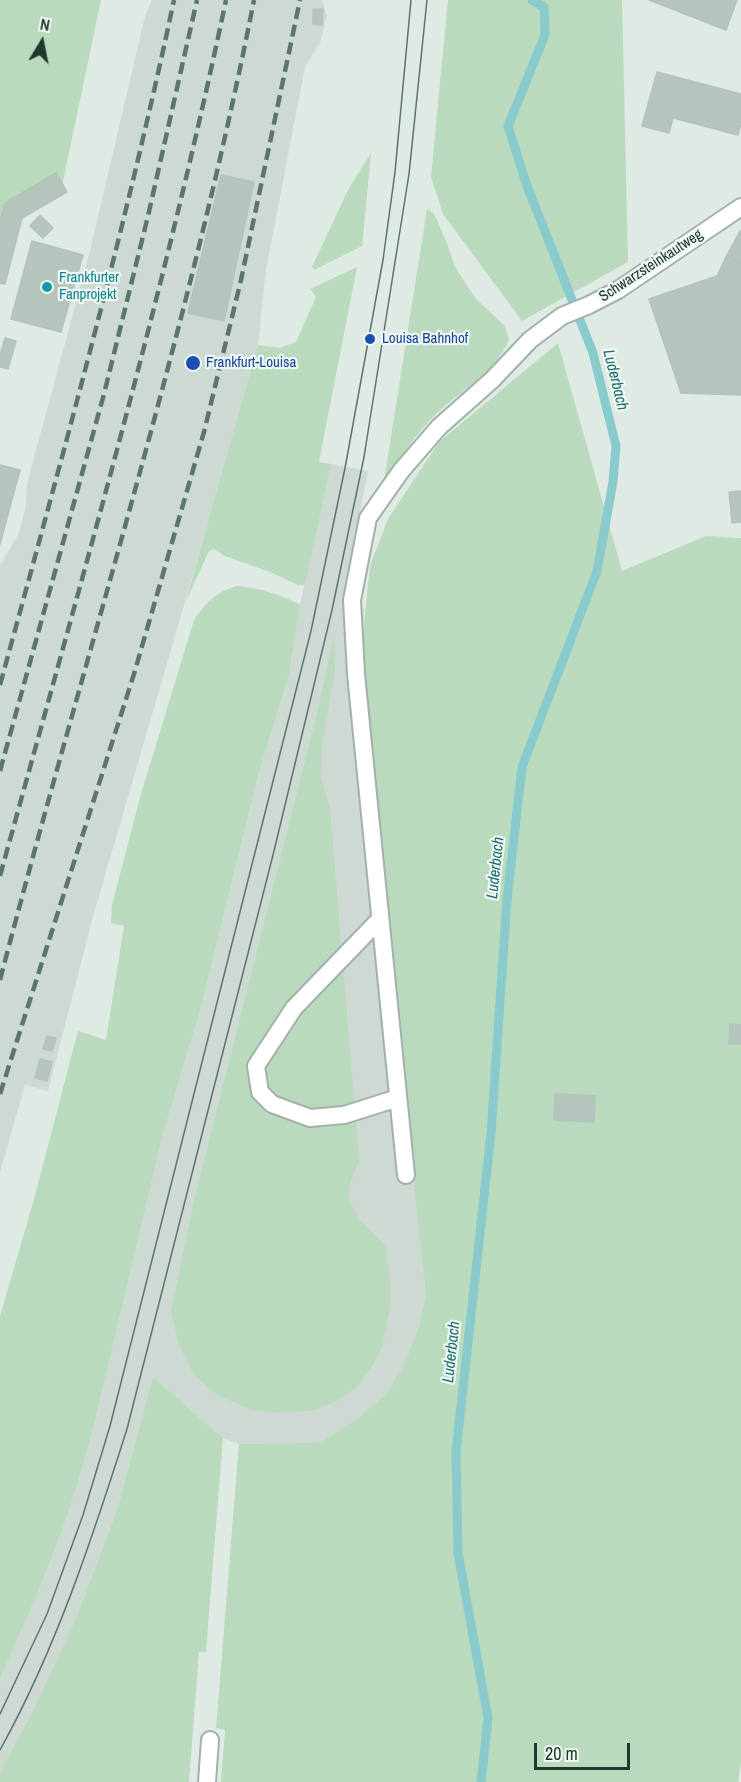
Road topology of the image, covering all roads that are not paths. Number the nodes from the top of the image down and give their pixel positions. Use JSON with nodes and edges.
{"nodes":[{"id":1,"x":741,"y":207,"type":"edge"},
{"id":2,"x":380,"y":919,"type":"junction"},
{"id":3,"x":398,"y":1098,"type":"junction"},
{"id":4,"x":406,"y":1175,"type":"dead end"},
{"id":5,"x":210,"y":1740,"type":"dead end"},
{"id":6,"x":207,"y":1782,"type":"edge"}],
"edges":[{"from":1,"to":2,"type":"lane","name":"Schwarzsteinkautweg"},
{"from":2,"to":3,"type":"lane","name":"Schwarzsteinkautweg"},
{"from":2,"to":3,"type":"lane"},
{"from":3,"to":4,"type":"lane","name":"Schwarzsteinkautweg"},
{"from":5,"to":6,"type":"lane"}]}
